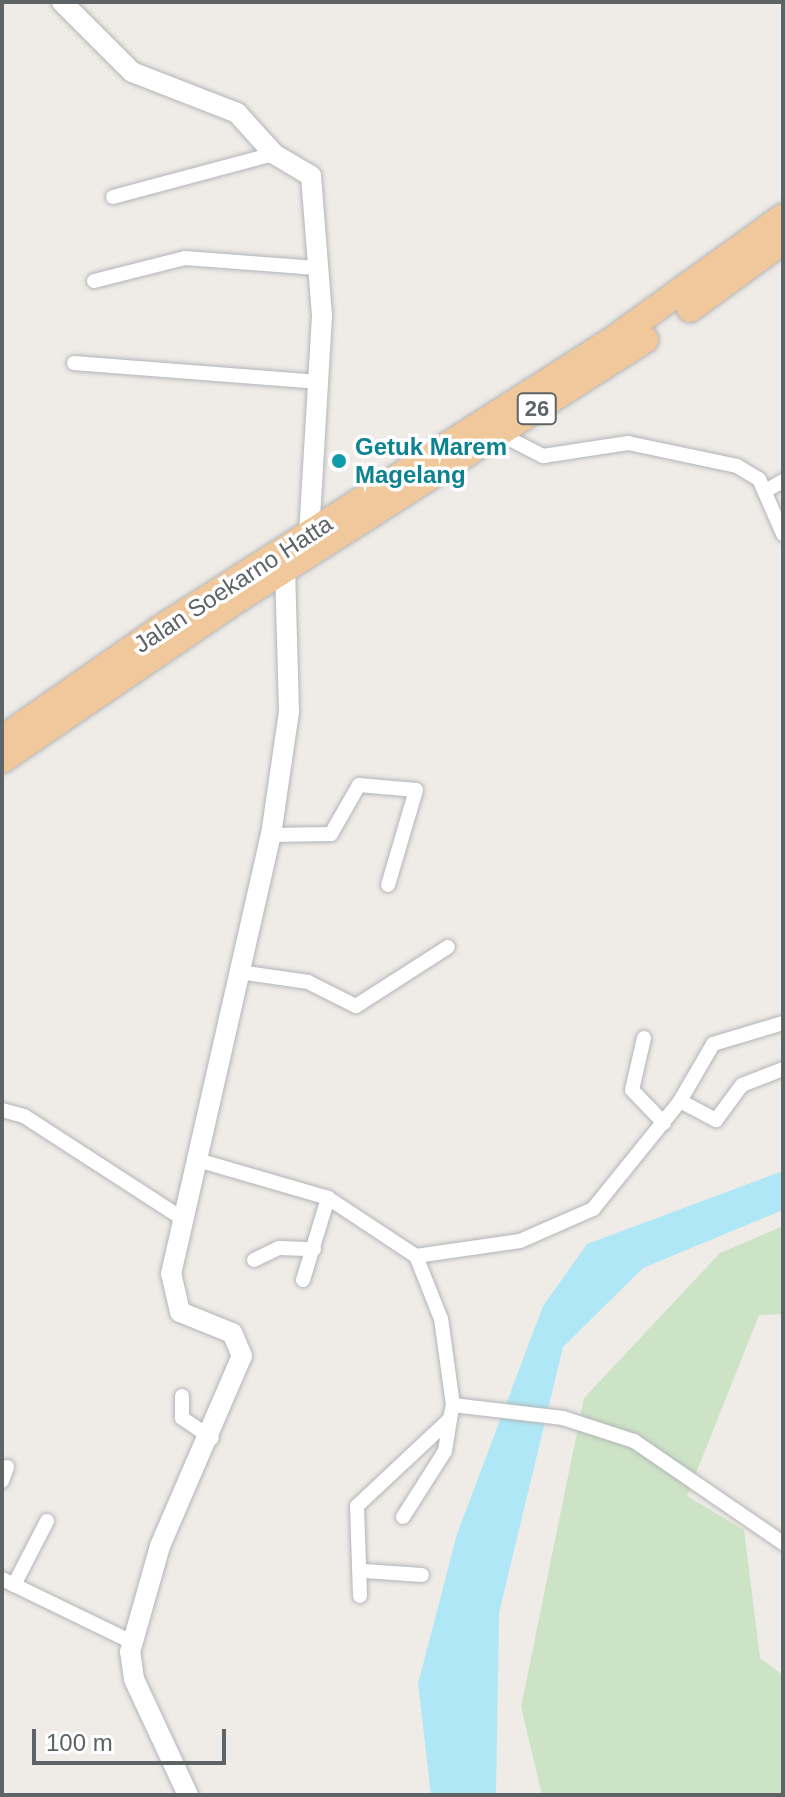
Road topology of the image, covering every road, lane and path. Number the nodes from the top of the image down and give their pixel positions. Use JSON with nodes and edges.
{"nodes":[{"id":1,"x":62,"y":2,"type":"edge"},
{"id":2,"x":274,"y":154,"type":"junction"},
{"id":3,"x":113,"y":197,"type":"dead end"},
{"id":4,"x":783,"y":217,"type":"edge"},
{"id":5,"x":783,"y":241,"type":"edge"},
{"id":6,"x":317,"y":268,"type":"junction"},
{"id":7,"x":94,"y":281,"type":"dead end"},
{"id":8,"x":74,"y":363,"type":"dead end"},
{"id":9,"x":319,"y":382,"type":"junction"},
{"id":10,"x":498,"y":433,"type":"junction"},
{"id":11,"x":783,"y":481,"type":"edge"},
{"id":12,"x":765,"y":491,"type":"junction"},
{"id":13,"x":309,"y":533,"type":"junction"},
{"id":14,"x":783,"y":534,"type":"edge"},
{"id":15,"x":285,"y":571,"type":"junction"},
{"id":16,"x":148,"y":649,"type":"junction"},
{"id":17,"x":2,"y":739,"type":"edge"},
{"id":18,"x":2,"y":760,"type":"edge"},
{"id":19,"x":271,"y":835,"type":"junction"},
{"id":20,"x":388,"y":885,"type":"dead end"},
{"id":21,"x":448,"y":947,"type":"dead end"},
{"id":22,"x":239,"y":972,"type":"junction"},
{"id":23,"x":783,"y":1023,"type":"edge"},
{"id":24,"x":644,"y":1038,"type":"dead end"},
{"id":25,"x":783,"y":1069,"type":"edge"},
{"id":26,"x":680,"y":1101,"type":"junction"},
{"id":27,"x":2,"y":1110,"type":"edge"},
{"id":28,"x":664,"y":1123,"type":"junction"},
{"id":29,"x":194,"y":1159,"type":"junction"},
{"id":30,"x":328,"y":1198,"type":"junction"},
{"id":31,"x":173,"y":1214,"type":"junction"},
{"id":32,"x":314,"y":1249,"type":"junction"},
{"id":33,"x":416,"y":1256,"type":"junction"},
{"id":34,"x":254,"y":1260,"type":"dead end"},
{"id":35,"x":303,"y":1280,"type":"dead end"},
{"id":36,"x":182,"y":1396,"type":"dead end"},
{"id":37,"x":451,"y":1412,"type":"junction"},
{"id":38,"x":212,"y":1438,"type":"junction"},
{"id":39,"x":403,"y":1517,"type":"dead end"},
{"id":40,"x":47,"y":1521,"type":"dead end"},
{"id":41,"x":783,"y":1543,"type":"edge"},
{"id":42,"x":364,"y":1571,"type":"junction"},
{"id":43,"x":422,"y":1575,"type":"dead end"},
{"id":44,"x":8,"y":1582,"type":"edge"},
{"id":45,"x":360,"y":1596,"type":"dead end"},
{"id":46,"x":132,"y":1642,"type":"junction"},
{"id":47,"x":188,"y":1795,"type":"edge"}],
"edges":[{"from":1,"to":2,"type":"street"},
{"from":2,"to":3,"type":"street"},
{"from":2,"to":6,"type":"street"},
{"from":4,"to":13,"type":"highway","name":"Jalan Soekarno Hatta","number":"26"},
{"from":5,"to":10,"type":"highway","name":"Jalan Soekarno Hatta","number":"26"},
{"from":6,"to":7,"type":"street"},
{"from":6,"to":9,"type":"street"},
{"from":8,"to":9,"type":"street"},
{"from":9,"to":13,"type":"street"},
{"from":10,"to":12,"type":"street"},
{"from":10,"to":15,"type":"highway","name":"Jalan Soekarno Hatta","number":"26"},
{"from":11,"to":12,"type":"street"},
{"from":12,"to":14,"type":"street"},
{"from":13,"to":16,"type":"highway","name":"Jalan Soekarno Hatta","number":"26"},
{"from":15,"to":16,"type":"highway","name":"Jalan Soekarno Hatta","number":"26"},
{"from":15,"to":19,"type":"street"},
{"from":16,"to":17,"type":"highway","name":"Jalan Soekarno Hatta","number":"26"},
{"from":16,"to":18,"type":"highway","name":"Jalan Soekarno Hatta","number":"26"},
{"from":19,"to":20,"type":"street"},
{"from":19,"to":22,"type":"street"},
{"from":21,"to":22,"type":"street"},
{"from":22,"to":29,"type":"street"},
{"from":23,"to":26,"type":"street"},
{"from":24,"to":28,"type":"street"},
{"from":25,"to":26,"type":"street"},
{"from":26,"to":28,"type":"street"},
{"from":27,"to":31,"type":"street"},
{"from":28,"to":33,"type":"street"},
{"from":29,"to":30,"type":"street"},
{"from":29,"to":31,"type":"street"},
{"from":30,"to":32,"type":"street"},
{"from":30,"to":33,"type":"street"},
{"from":31,"to":38,"type":"street"},
{"from":32,"to":34,"type":"street"},
{"from":32,"to":35,"type":"street"},
{"from":33,"to":37,"type":"street"},
{"from":36,"to":38,"type":"street"},
{"from":37,"to":39,"type":"street"},
{"from":37,"to":41,"type":"street"},
{"from":37,"to":42,"type":"street"},
{"from":38,"to":46,"type":"street"},
{"from":40,"to":44,"type":"street"},
{"from":42,"to":43,"type":"street"},
{"from":42,"to":45,"type":"street"},
{"from":44,"to":46,"type":"street"},
{"from":46,"to":47,"type":"street"}]}
